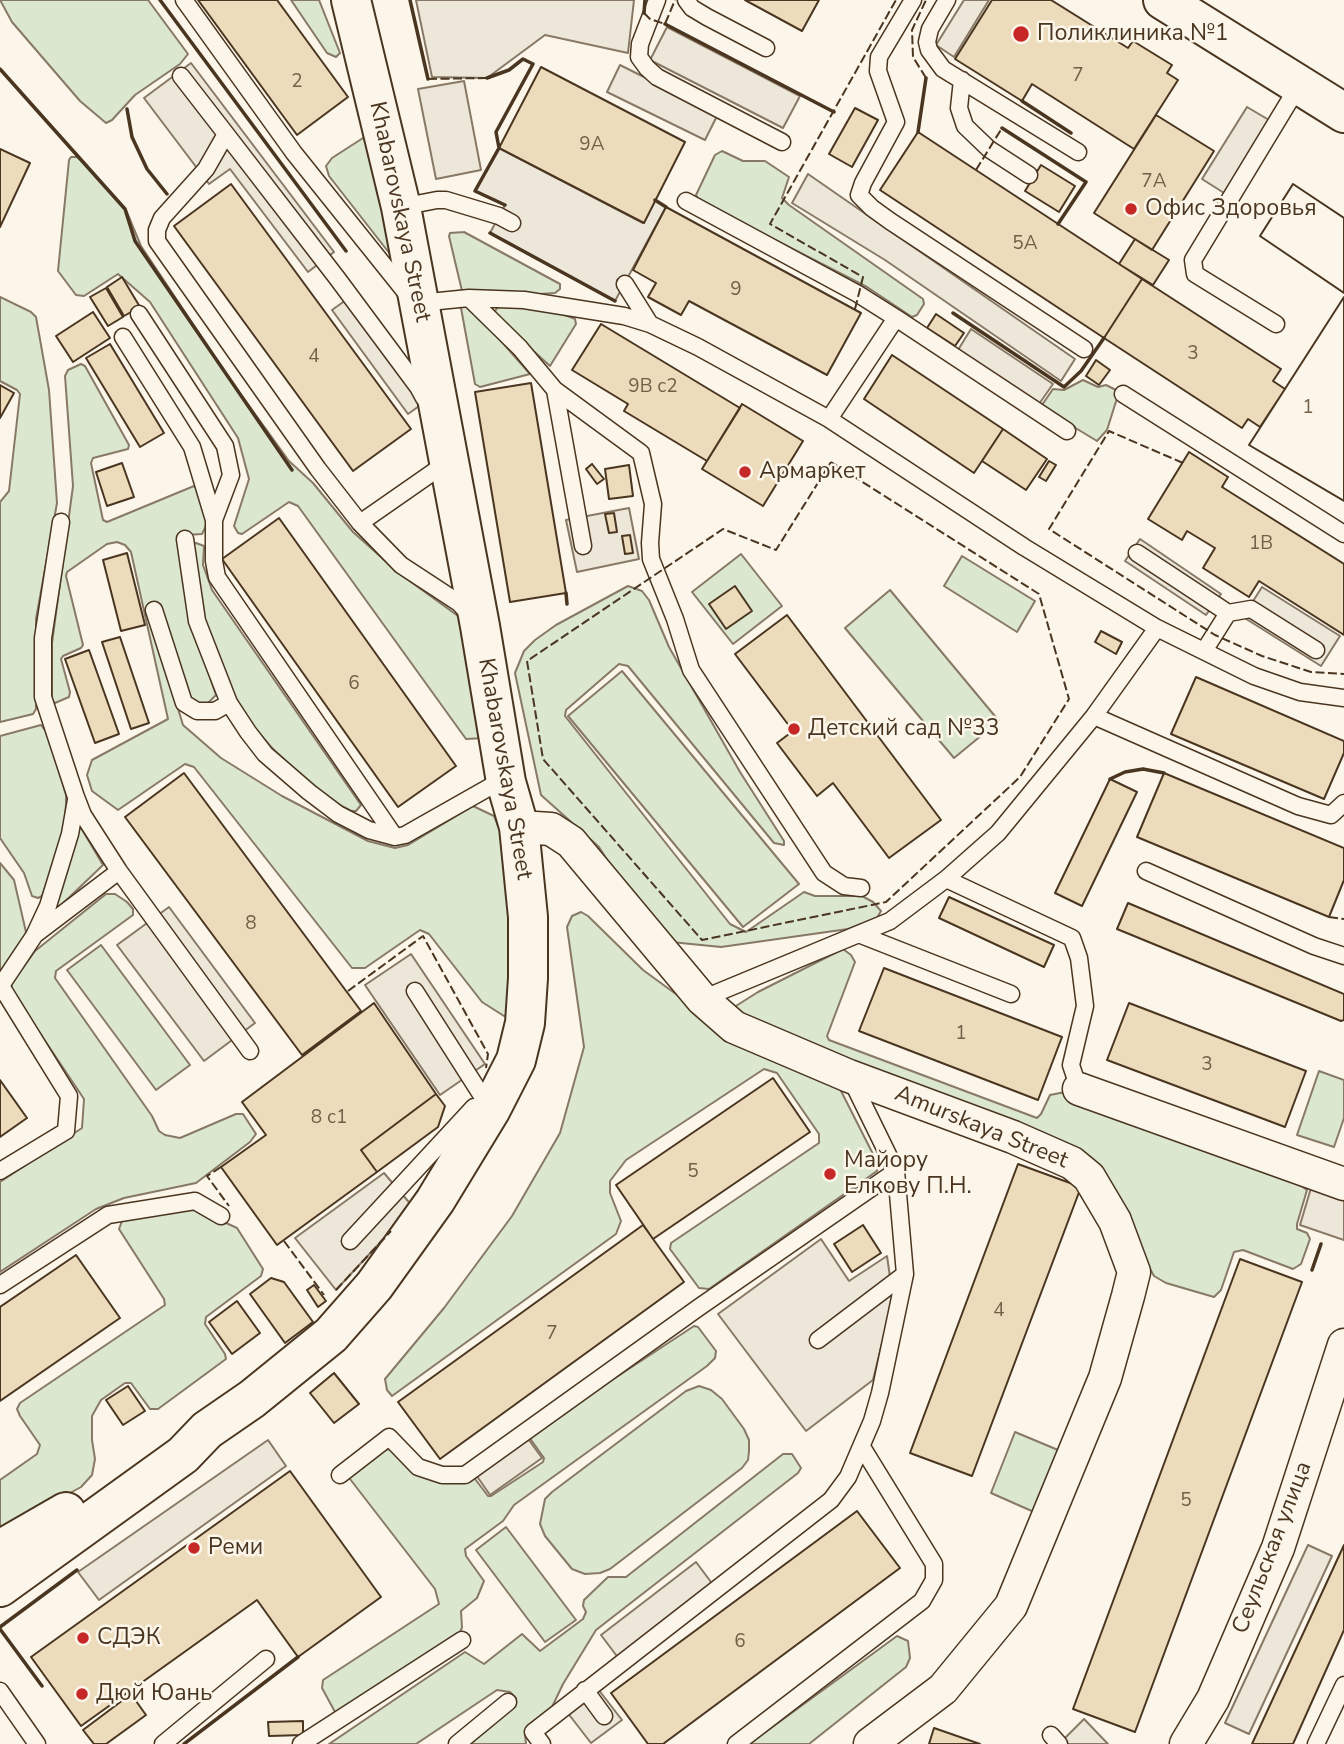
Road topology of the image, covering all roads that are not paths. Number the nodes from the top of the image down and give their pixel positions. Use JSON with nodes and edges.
{"nodes":[{"id":1,"x":184,"y":0,"type":"edge"},
{"id":2,"x":351,"y":0,"type":"edge"},
{"id":3,"x":657,"y":0,"type":"edge"},
{"id":4,"x":686,"y":0,"type":"edge"},
{"id":5,"x":913,"y":0,"type":"edge"},
{"id":6,"x":947,"y":0,"type":"edge"},
{"id":7,"x":1163,"y":0,"type":"edge"},
{"id":8,"x":1202,"y":11,"type":"edge"},
{"id":9,"x":766,"y":48,"type":"dead end"},
{"id":10,"x":181,"y":76,"type":"dead end"},
{"id":11,"x":962,"y":80,"type":"junction"},
{"id":12,"x":1299,"y":85,"type":"junction"},
{"id":13,"x":1344,"y":113,"type":"edge"},
{"id":14,"x":226,"y":134,"type":"junction"},
{"id":15,"x":782,"y":142,"type":"dead end"},
{"id":16,"x":1078,"y":152,"type":"dead end"},
{"id":17,"x":1029,"y":175,"type":"dead end"},
{"id":18,"x":685,"y":201,"type":"dead end"},
{"id":19,"x":401,"y":207,"type":"junction"},
{"id":20,"x":512,"y":223,"type":"dead end"},
{"id":21,"x":625,"y":284,"type":"dead end"},
{"id":22,"x":469,"y":298,"type":"junction"},
{"id":23,"x":419,"y":303,"type":"junction"},
{"id":24,"x":139,"y":314,"type":"dead end"},
{"id":25,"x":896,"y":318,"type":"junction"},
{"id":26,"x":650,"y":324,"type":"junction"},
{"id":27,"x":1276,"y":324,"type":"dead end"},
{"id":28,"x":123,"y":337,"type":"dead end"},
{"id":29,"x":1084,"y":349,"type":"dead end"},
{"id":30,"x":427,"y":353,"type":"junction"},
{"id":31,"x":555,"y":390,"type":"junction"},
{"id":32,"x":1123,"y":394,"type":"dead end"},
{"id":33,"x":829,"y":419,"type":"junction"},
{"id":34,"x":1067,"y":431,"type":"dead end"},
{"id":35,"x":450,"y":464,"type":"junction"},
{"id":36,"x":214,"y":520,"type":"junction"},
{"id":37,"x":61,"y":522,"type":"dead end"},
{"id":38,"x":360,"y":523,"type":"junction"},
{"id":39,"x":1344,"y":534,"type":"edge"},
{"id":40,"x":185,"y":539,"type":"dead end"},
{"id":41,"x":583,"y":546,"type":"dead end"},
{"id":42,"x":1138,"y":553,"type":"dead end"},
{"id":43,"x":153,"y":610,"type":"dead end"},
{"id":44,"x":1228,"y":613,"type":"junction"},
{"id":45,"x":480,"y":626,"type":"junction"},
{"id":46,"x":1157,"y":628,"type":"junction"},
{"id":47,"x":1316,"y":650,"type":"dead end"},
{"id":48,"x":1204,"y":651,"type":"junction"},
{"id":49,"x":1344,"y":698,"type":"edge"},
{"id":50,"x":229,"y":703,"type":"junction"},
{"id":51,"x":1094,"y":716,"type":"junction"},
{"id":52,"x":506,"y":782,"type":"junction"},
{"id":53,"x":76,"y":797,"type":"junction"},
{"id":54,"x":1344,"y":803,"type":"edge"},
{"id":55,"x":519,"y":827,"type":"junction"},
{"id":56,"x":395,"y":837,"type":"junction"},
{"id":57,"x":119,"y":871,"type":"junction"},
{"id":58,"x":1146,"y":871,"type":"dead end"},
{"id":59,"x":946,"y":879,"type":"junction"},
{"id":60,"x":861,"y":887,"type":"dead end"},
{"id":61,"x":861,"y":935,"type":"junction"},
{"id":62,"x":34,"y":936,"type":"junction"},
{"id":63,"x":1344,"y":956,"type":"edge"},
{"id":64,"x":0,"y":987,"type":"edge"},
{"id":65,"x":415,"y":991,"type":"dead end"},
{"id":66,"x":1011,"y":994,"type":"dead end"},
{"id":67,"x":702,"y":999,"type":"junction"},
{"id":68,"x":250,"y":1051,"type":"dead end"},
{"id":69,"x":849,"y":1076,"type":"junction"},
{"id":70,"x":1079,"y":1089,"type":"joint"},
{"id":71,"x":487,"y":1103,"type":"junction"},
{"id":72,"x":0,"y":1171,"type":"edge"},
{"id":73,"x":896,"y":1171,"type":"junction"},
{"id":74,"x":1344,"y":1184,"type":"edge"},
{"id":75,"x":221,"y":1216,"type":"dead end"},
{"id":76,"x":351,"y":1241,"type":"dead end"},
{"id":77,"x":905,"y":1274,"type":"junction"},
{"id":78,"x":0,"y":1285,"type":"edge"},
{"id":79,"x":818,"y":1340,"type":"dead end"},
{"id":80,"x":1344,"y":1345,"type":"edge"},
{"id":81,"x":206,"y":1430,"type":"junction"},
{"id":82,"x":862,"y":1447,"type":"junction"},
{"id":83,"x":340,"y":1475,"type":"dead end"},
{"id":84,"x":0,"y":1550,"type":"edge"},
{"id":85,"x":0,"y":1587,"type":"edge"},
{"id":86,"x":461,"y":1640,"type":"dead end"},
{"id":87,"x":266,"y":1659,"type":"dead end"},
{"id":88,"x":1344,"y":1685,"type":"edge"},
{"id":89,"x":585,"y":1690,"type":"junction"},
{"id":90,"x":0,"y":1691,"type":"edge"},
{"id":91,"x":508,"y":1702,"type":"dead end"},
{"id":92,"x":604,"y":1716,"type":"dead end"},
{"id":93,"x":37,"y":1744,"type":"edge"},
{"id":94,"x":163,"y":1744,"type":"edge"},
{"id":95,"x":300,"y":1744,"type":"edge"},
{"id":96,"x":457,"y":1744,"type":"edge"},
{"id":97,"x":542,"y":1744,"type":"edge"},
{"id":98,"x":736,"y":1744,"type":"edge"},
{"id":99,"x":870,"y":1744,"type":"edge"},
{"id":100,"x":1186,"y":1744,"type":"edge"},
{"id":101,"x":1316,"y":1744,"type":"edge"}],
"edges":[{"from":1,"to":30,"type":"lane"},
{"from":2,"to":19,"type":"main road","name":"Khabarovskaya Street"},
{"from":3,"to":15,"type":"lane"},
{"from":4,"to":9,"type":"lane"},
{"from":5,"to":29,"type":"lane"},
{"from":6,"to":11,"type":"lane"},
{"from":7,"to":8,"type":"main road"},
{"from":8,"to":12,"type":"main road"},
{"from":10,"to":14,"type":"lane"},
{"from":11,"to":16,"type":"lane"},
{"from":11,"to":17,"type":"lane"},
{"from":12,"to":13,"type":"main road"},
{"from":12,"to":27,"type":"lane"},
{"from":14,"to":35,"type":"lane"},
{"from":14,"to":38,"type":"lane"},
{"from":18,"to":25,"type":"lane"},
{"from":19,"to":20,"type":"lane"},
{"from":19,"to":23,"type":"main road","name":"Khabarovskaya Street"},
{"from":21,"to":26,"type":"lane"},
{"from":22,"to":23,"type":"lane"},
{"from":22,"to":26,"type":"lane"},
{"from":22,"to":31,"type":"lane"},
{"from":23,"to":30,"type":"main road","name":"Khabarovskaya Street"},
{"from":24,"to":36,"type":"lane"},
{"from":25,"to":33,"type":"lane"},
{"from":25,"to":34,"type":"lane"},
{"from":26,"to":33,"type":"lane"},
{"from":28,"to":36,"type":"lane"},
{"from":30,"to":35,"type":"main road","name":"Khabarovskaya Street"},
{"from":31,"to":41,"type":"lane"},
{"from":31,"to":60,"type":"lane"},
{"from":32,"to":39,"type":"lane"},
{"from":33,"to":46,"type":"lane"},
{"from":35,"to":38,"type":"lane"},
{"from":35,"to":45,"type":"main road","name":"Khabarovskaya Street"},
{"from":36,"to":56,"type":"lane"},
{"from":37,"to":53,"type":"lane"},
{"from":38,"to":45,"type":"lane"},
{"from":40,"to":50,"type":"lane"},
{"from":42,"to":44,"type":"lane"},
{"from":43,"to":50,"type":"lane"},
{"from":44,"to":47,"type":"lane"},
{"from":44,"to":48,"type":"lane"},
{"from":45,"to":52,"type":"main road","name":"Khabarovskaya Street"},
{"from":46,"to":48,"type":"lane"},
{"from":46,"to":51,"type":"lane"},
{"from":48,"to":49,"type":"lane"},
{"from":50,"to":56,"type":"lane"},
{"from":51,"to":54,"type":"lane"},
{"from":51,"to":59,"type":"lane"},
{"from":52,"to":55,"type":"main road","name":"Khabarovskaya Street"},
{"from":52,"to":56,"type":"lane"},
{"from":53,"to":57,"type":"lane"},
{"from":53,"to":62,"type":"lane"},
{"from":55,"to":67,"type":"street","name":"Amurskaya Street"},
{"from":55,"to":71,"type":"main road","name":"Khabarovskaya Street"},
{"from":57,"to":62,"type":"lane"},
{"from":57,"to":68,"type":"lane"},
{"from":58,"to":63,"type":"lane"},
{"from":59,"to":61,"type":"lane"},
{"from":59,"to":70,"type":"lane"},
{"from":61,"to":66,"type":"lane"},
{"from":61,"to":67,"type":"lane"},
{"from":62,"to":64,"type":"lane"},
{"from":64,"to":72,"type":"lane"},
{"from":65,"to":71,"type":"lane"},
{"from":67,"to":69,"type":"street","name":"Amurskaya Street"},
{"from":69,"to":73,"type":"lane"},
{"from":69,"to":99,"type":"street","name":"Amurskaya Street"},
{"from":70,"to":74,"type":"street"},
{"from":71,"to":76,"type":"lane"},
{"from":71,"to":81,"type":"main road","name":"Khabarovskaya Street"},
{"from":73,"to":77,"type":"lane"},
{"from":73,"to":83,"type":"lane"},
{"from":75,"to":78,"type":"lane"},
{"from":77,"to":79,"type":"lane"},
{"from":77,"to":82,"type":"lane"},
{"from":80,"to":100,"type":"street","name":"Сеульская улица"},
{"from":81,"to":84,"type":"main road","name":"Khabarovskaya Street"},
{"from":81,"to":85,"type":"main road","name":"Khabarovskaya Street"},
{"from":82,"to":89,"type":"lane"},
{"from":82,"to":98,"type":"lane"},
{"from":86,"to":95,"type":"lane"},
{"from":87,"to":94,"type":"lane"},
{"from":88,"to":101,"type":"lane"},
{"from":89,"to":92,"type":"lane"},
{"from":89,"to":97,"type":"lane"},
{"from":90,"to":93,"type":"lane"},
{"from":91,"to":96,"type":"lane"}]}
